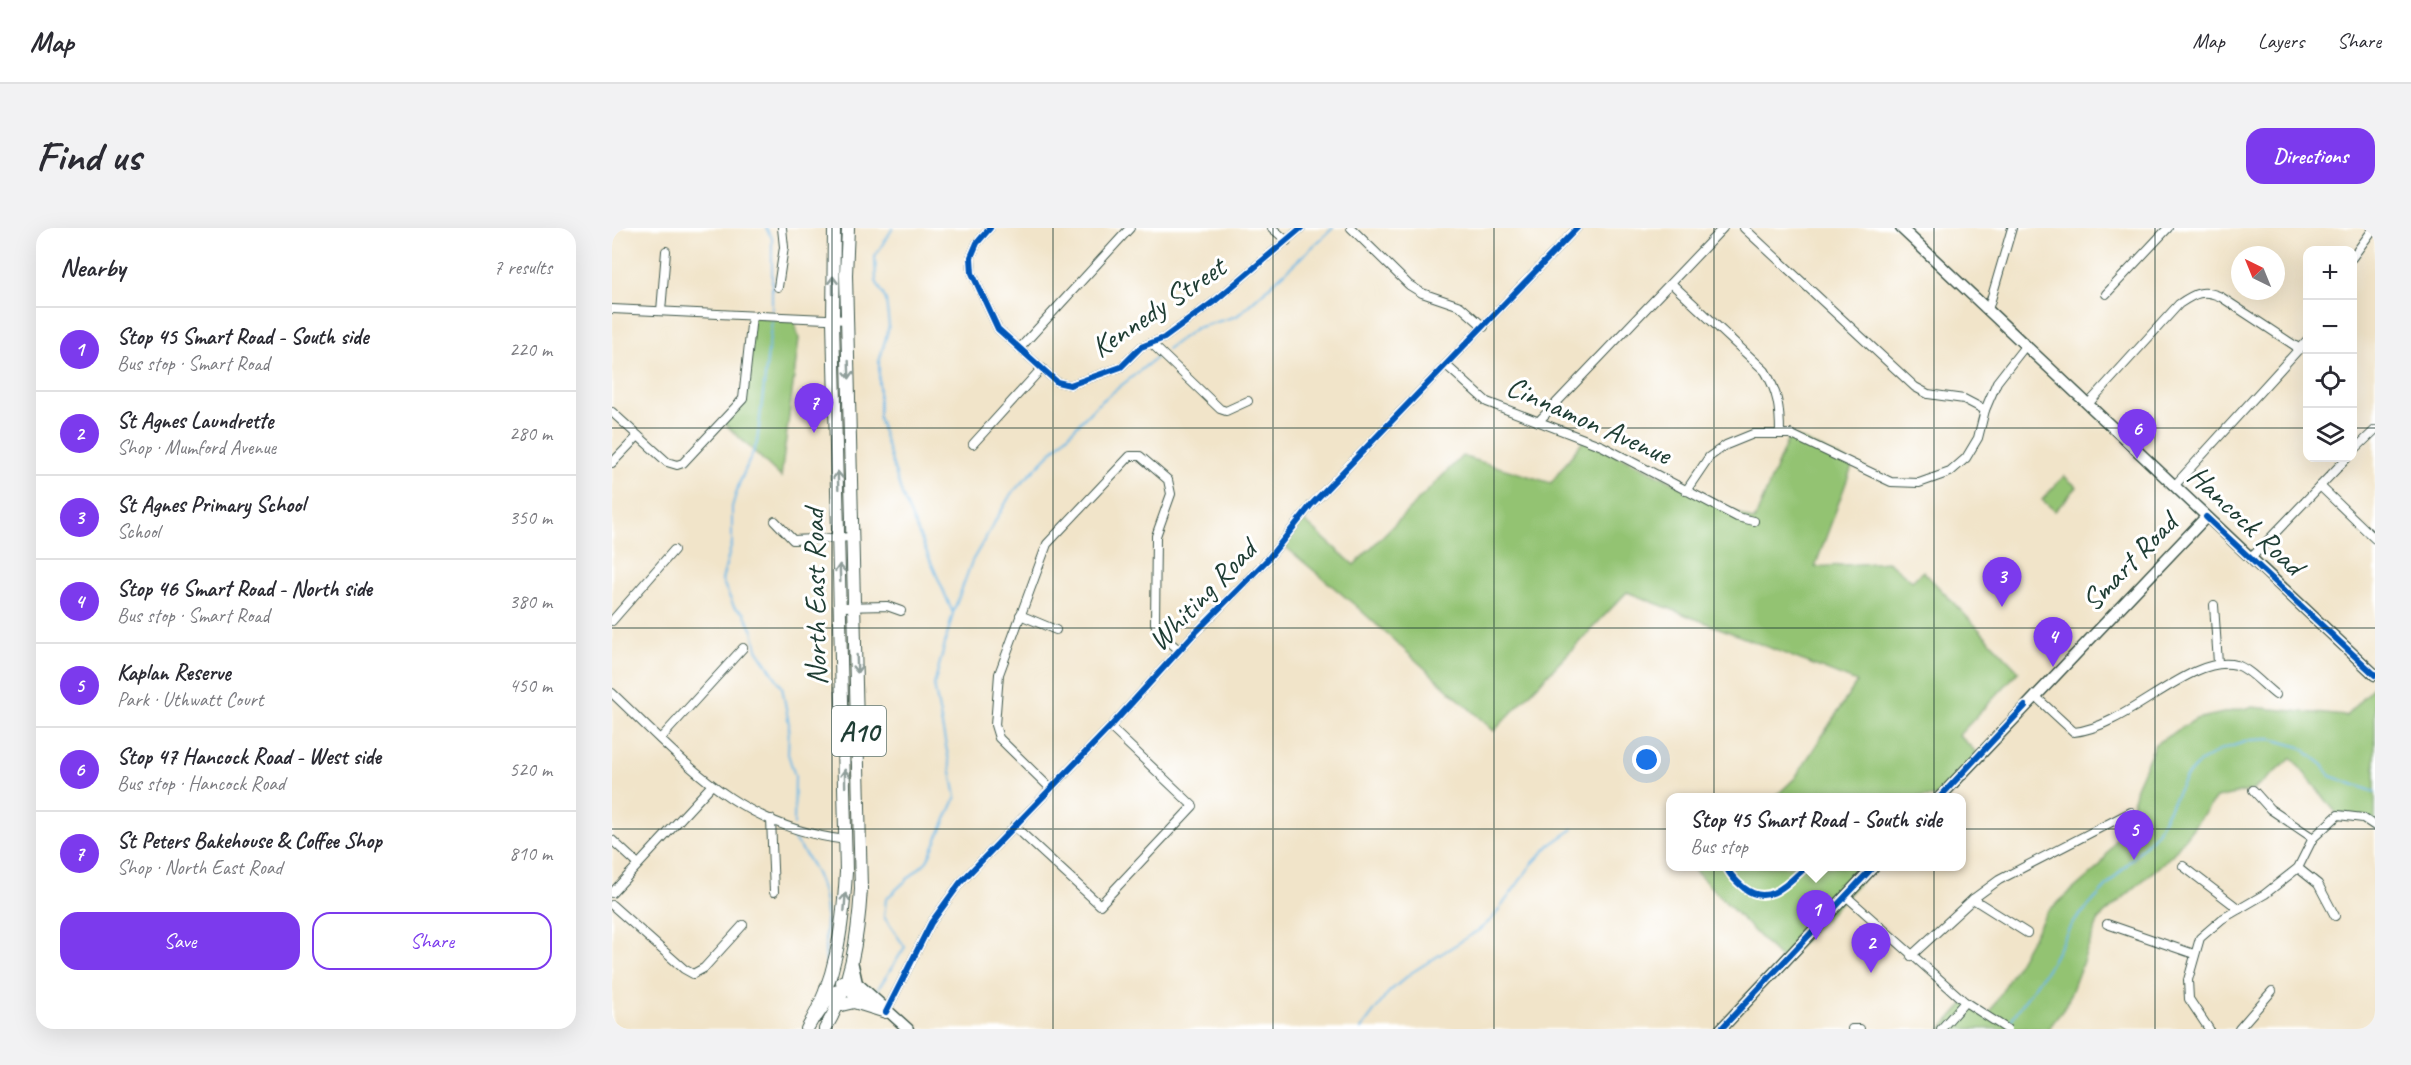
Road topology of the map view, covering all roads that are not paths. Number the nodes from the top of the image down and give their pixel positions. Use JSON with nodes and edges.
{"nodes":[{"id":1,"x":782,"y":228,"type":"edge"},
{"id":2,"x":834,"y":228,"type":"edge"},
{"id":3,"x":848,"y":228,"type":"edge"},
{"id":4,"x":990,"y":228,"type":"edge"},
{"id":5,"x":1130,"y":228,"type":"edge"},
{"id":6,"x":1272,"y":228,"type":"edge"},
{"id":7,"x":1301,"y":228,"type":"edge"},
{"id":8,"x":1351,"y":228,"type":"edge"},
{"id":9,"x":1577,"y":228,"type":"edge"},
{"id":10,"x":1723,"y":228,"type":"edge"},
{"id":11,"x":1744,"y":228,"type":"edge"},
{"id":12,"x":1900,"y":228,"type":"edge"},
{"id":13,"x":2012,"y":228,"type":"edge"},
{"id":14,"x":2168,"y":228,"type":"edge"},
{"id":15,"x":2374,"y":228,"type":"edge"},
{"id":16,"x":1287,"y":241,"type":"junction"},
{"id":17,"x":666,"y":251,"type":"dead end"},
{"id":18,"x":2357,"y":251,"type":"edge"},
{"id":19,"x":1671,"y":283,"type":"junction"},
{"id":20,"x":778,"y":287,"type":"dead end"},
{"id":21,"x":2106,"y":294,"type":"dead end"},
{"id":22,"x":612,"y":309,"type":"edge"},
{"id":23,"x":1988,"y":310,"type":"junction"},
{"id":24,"x":661,"y":311,"type":"junction"},
{"id":25,"x":752,"y":316,"type":"junction"},
{"id":26,"x":833,"y":320,"type":"junction"},
{"id":27,"x":848,"y":320,"type":"junction"},
{"id":28,"x":1484,"y":327,"type":"junction"},
{"id":29,"x":1151,"y":343,"type":"junction"},
{"id":30,"x":2026,"y":345,"type":"junction"},
{"id":31,"x":2303,"y":345,"type":"edge"},
{"id":32,"x":1020,"y":348,"type":"junction"},
{"id":33,"x":2300,"y":349,"type":"junction"},
{"id":34,"x":1446,"y":365,"type":"junction"},
{"id":35,"x":1042,"y":369,"type":"junction"},
{"id":36,"x":1248,"y":401,"type":"dead end"},
{"id":37,"x":2089,"y":403,"type":"junction"},
{"id":38,"x":1985,"y":410,"type":"junction"},
{"id":39,"x":612,"y":412,"type":"edge"},
{"id":40,"x":1538,"y":422,"type":"junction"},
{"id":41,"x":2375,"y":430,"type":"edge"},
{"id":42,"x":1779,"y":434,"type":"junction"},
{"id":43,"x":638,"y":436,"type":"junction"},
{"id":44,"x":973,"y":444,"type":"dead end"},
{"id":45,"x":2357,"y":447,"type":"edge"},
{"id":46,"x":2343,"y":462,"type":"edge"},
{"id":47,"x":612,"y":464,"type":"edge"},
{"id":48,"x":2174,"y":486,"type":"junction"},
{"id":49,"x":2320,"y":486,"type":"junction"},
{"id":50,"x":1686,"y":491,"type":"junction"},
{"id":51,"x":2206,"y":517,"type":"junction"},
{"id":52,"x":774,"y":521,"type":"dead end"},
{"id":53,"x":1754,"y":521,"type":"dead end"},
{"id":54,"x":854,"y":537,"type":"junction"},
{"id":55,"x":839,"y":538,"type":"junction"},
{"id":56,"x":2375,"y":538,"type":"edge"},
{"id":57,"x":674,"y":550,"type":"dead end"},
{"id":58,"x":2251,"y":558,"type":"junction"},
{"id":59,"x":855,"y":605,"type":"junction"},
{"id":60,"x":2214,"y":605,"type":"dead end"},
{"id":61,"x":841,"y":607,"type":"junction"},
{"id":62,"x":901,"y":611,"type":"dead end"},
{"id":63,"x":1020,"y":615,"type":"junction"},
{"id":64,"x":612,"y":621,"type":"edge"},
{"id":65,"x":1056,"y":630,"type":"dead end"},
{"id":66,"x":743,"y":648,"type":"dead end"},
{"id":67,"x":1179,"y":650,"type":"junction"},
{"id":68,"x":2218,"y":663,"type":"junction"},
{"id":69,"x":2375,"y":675,"type":"edge"},
{"id":70,"x":612,"y":693,"type":"edge"},
{"id":71,"x":2276,"y":695,"type":"dead end"},
{"id":72,"x":2035,"y":696,"type":"junction"},
{"id":73,"x":1110,"y":727,"type":"junction"},
{"id":74,"x":660,"y":739,"type":"junction"},
{"id":75,"x":711,"y":786,"type":"junction"},
{"id":76,"x":1049,"y":788,"type":"junction"},
{"id":77,"x":2253,"y":790,"type":"dead end"},
{"id":78,"x":1944,"y":793,"type":"edge"},
{"id":79,"x":2131,"y":812,"type":"dead end"},
{"id":80,"x":861,"y":813,"type":"junction"},
{"id":81,"x":771,"y":819,"type":"junction"},
{"id":82,"x":1014,"y":826,"type":"junction"},
{"id":83,"x":2375,"y":826,"type":"edge"},
{"id":84,"x":2313,"y":838,"type":"junction"},
{"id":85,"x":612,"y":840,"type":"edge"},
{"id":86,"x":846,"y":840,"type":"junction"},
{"id":87,"x":861,"y":858,"type":"junction"},
{"id":88,"x":638,"y":864,"type":"junction"},
{"id":89,"x":2183,"y":866,"type":"dead end"},
{"id":90,"x":2298,"y":868,"type":"junction"},
{"id":91,"x":1870,"y":871,"type":"edge"},
{"id":92,"x":774,"y":892,"type":"dead end"},
{"id":93,"x":612,"y":893,"type":"edge"},
{"id":94,"x":1846,"y":896,"type":"junction"},
{"id":95,"x":1973,"y":899,"type":"junction"},
{"id":96,"x":612,"y":905,"type":"edge"},
{"id":97,"x":2239,"y":909,"type":"junction"},
{"id":98,"x":2336,"y":916,"type":"dead end"},
{"id":99,"x":2107,"y":924,"type":"dead end"},
{"id":100,"x":743,"y":925,"type":"dead end"},
{"id":101,"x":2028,"y":933,"type":"dead end"},
{"id":102,"x":2194,"y":954,"type":"junction"},
{"id":103,"x":1911,"y":956,"type":"junction"},
{"id":104,"x":854,"y":958,"type":"junction"},
{"id":105,"x":836,"y":959,"type":"junction"},
{"id":106,"x":844,"y":987,"type":"junction"},
{"id":107,"x":2272,"y":991,"type":"dead end"},
{"id":108,"x":864,"y":992,"type":"junction"},
{"id":109,"x":1965,"y":1002,"type":"junction"},
{"id":110,"x":837,"y":1006,"type":"junction"},
{"id":111,"x":873,"y":1008,"type":"junction"},
{"id":112,"x":886,"y":1012,"type":"junction"},
{"id":113,"x":809,"y":1026,"type":"edge"},
{"id":114,"x":825,"y":1029,"type":"edge"},
{"id":115,"x":908,"y":1029,"type":"edge"},
{"id":116,"x":1721,"y":1029,"type":"edge"},
{"id":117,"x":1852,"y":1029,"type":"edge"},
{"id":118,"x":1860,"y":1029,"type":"edge"},
{"id":119,"x":1941,"y":1029,"type":"edge"},
{"id":120,"x":2007,"y":1029,"type":"edge"},
{"id":121,"x":2209,"y":1029,"type":"edge"},
{"id":122,"x":2239,"y":1029,"type":"edge"}],
"edges":[{"from":1,"to":20,"type":"street"},
{"from":26,"to":2,"type":"main road","name":"North East Road","number":"A10","one_way":true},
{"from":3,"to":27,"type":"main road","name":"North East Road","number":"A10"},
{"from":4,"to":32,"type":"street","name":"Kennedy Street"},
{"from":5,"to":32,"type":"street"},
{"from":6,"to":16,"type":"street"},
{"from":7,"to":16,"type":"street","name":"Kennedy Street"},
{"from":8,"to":28,"type":"street"},
{"from":9,"to":28,"type":"street","name":"Whiting Road"},
{"from":10,"to":19,"type":"street"},
{"from":11,"to":38,"type":"street"},
{"from":12,"to":23,"type":"main road","name":"Hancock Road"},
{"from":13,"to":23,"type":"street"},
{"from":14,"to":21,"type":"street"},
{"from":15,"to":18,"type":"street"},
{"from":16,"to":29,"type":"street","name":"Kennedy Street"},
{"from":17,"to":24,"type":"street"},
{"from":19,"to":40,"type":"street"},
{"from":19,"to":42,"type":"street"},
{"from":22,"to":24,"type":"street"},
{"from":23,"to":30,"type":"main road","name":"Hancock Road"},
{"from":24,"to":25,"type":"street"},
{"from":25,"to":26,"type":"street"},
{"from":25,"to":43,"type":"street"},
{"from":26,"to":27,"type":"street"},
{"from":55,"to":26,"type":"main road","name":"North East Road","number":"A10","one_way":true},
{"from":27,"to":54,"type":"main road","name":"North East Road","number":"A10","one_way":true},
{"from":28,"to":34,"type":"street","name":"Whiting Road"},
{"from":29,"to":35,"type":"street","name":"Kennedy Street"},
{"from":29,"to":36,"type":"street"},
{"from":30,"to":37,"type":"main road","name":"Hancock Road"},
{"from":30,"to":38,"type":"street"},
{"from":31,"to":33,"type":"street"},
{"from":32,"to":35,"type":"street","name":"Kennedy Street"},
{"from":33,"to":37,"type":"street"},
{"from":33,"to":48,"type":"street"},
{"from":34,"to":40,"type":"street","name":"Cinnamon Avenue"},
{"from":34,"to":67,"type":"street","name":"Whiting Road"},
{"from":35,"to":44,"type":"street"},
{"from":37,"to":48,"type":"main road","name":"Hancock Road"},
{"from":38,"to":42,"type":"street"},
{"from":39,"to":43,"type":"street"},
{"from":40,"to":50,"type":"street","name":"Cinnamon Avenue"},
{"from":41,"to":45,"type":"street"},
{"from":42,"to":50,"type":"street"},
{"from":43,"to":47,"type":"street"},
{"from":46,"to":49,"type":"street"},
{"from":48,"to":51,"type":"main road","name":"Hancock Road"},
{"from":49,"to":56,"type":"street"},
{"from":49,"to":58,"type":"street"},
{"from":50,"to":53,"type":"street","name":"Cinnamon Avenue"},
{"from":51,"to":58,"type":"main road","name":"Hancock Road"},
{"from":51,"to":72,"type":"main road","name":"Smart Road"},
{"from":52,"to":55,"type":"street"},
{"from":54,"to":55,"type":"street"},
{"from":54,"to":59,"type":"main road","name":"North East Road","number":"A10"},
{"from":61,"to":55,"type":"main road","name":"North East Road","number":"A10","one_way":true},
{"from":57,"to":64,"type":"street"},
{"from":58,"to":69,"type":"main road","name":"Hancock Road"},
{"from":59,"to":61,"type":"street"},
{"from":59,"to":62,"type":"street"},
{"from":59,"to":80,"type":"main road","name":"North East Road","number":"A10","one_way":true},
{"from":60,"to":68,"type":"street"},
{"from":86,"to":61,"type":"main road","name":"North East Road","number":"A10","one_way":true},
{"from":63,"to":65,"type":"street"},
{"from":63,"to":67,"type":"street"},
{"from":63,"to":76,"type":"street"},
{"from":66,"to":74,"type":"street"},
{"from":67,"to":73,"type":"street","name":"Whiting Road"},
{"from":68,"to":71,"type":"street"},
{"from":68,"to":72,"type":"street"},
{"from":70,"to":74,"type":"street"},
{"from":72,"to":78,"type":"main road","name":"Smart Road"},
{"from":73,"to":76,"type":"street","name":"Whiting Road"},
{"from":73,"to":82,"type":"street"},
{"from":74,"to":75,"type":"street"},
{"from":75,"to":81,"type":"street"},
{"from":75,"to":88,"type":"street"},
{"from":76,"to":82,"type":"street","name":"Whiting Road"},
{"from":77,"to":84,"type":"street"},
{"from":79,"to":95,"type":"street"},
{"from":80,"to":86,"type":"main road"},
{"from":80,"to":87,"type":"main road","name":"North East Road","number":"A10"},
{"from":81,"to":86,"type":"street"},
{"from":81,"to":92,"type":"street"},
{"from":82,"to":112,"type":"street","name":"Whiting Road"},
{"from":83,"to":84,"type":"street"},
{"from":84,"to":90,"type":"street"},
{"from":85,"to":88,"type":"street"},
{"from":86,"to":87,"type":"main road"},
{"from":105,"to":86,"type":"main road","name":"North East Road","number":"A10","one_way":true},
{"from":87,"to":104,"type":"main road","name":"North East Road","number":"A10"},
{"from":88,"to":93,"type":"street"},
{"from":89,"to":97,"type":"street"},
{"from":90,"to":97,"type":"street"},
{"from":90,"to":98,"type":"street"},
{"from":91,"to":94,"type":"main road"},
{"from":94,"to":103,"type":"street"},
{"from":94,"to":116,"type":"main road"},
{"from":95,"to":101,"type":"street"},
{"from":95,"to":103,"type":"street"},
{"from":96,"to":100,"type":"street"},
{"from":97,"to":102,"type":"street"},
{"from":99,"to":102,"type":"street"},
{"from":102,"to":121,"type":"street"},
{"from":103,"to":109,"type":"street"},
{"from":104,"to":106,"type":"main road","name":"North East Road","number":"A10"},
{"from":104,"to":108,"type":"main road"},
{"from":105,"to":106,"type":"main road"},
{"from":105,"to":113,"type":"main road","name":"North East Road","number":"A10"},
{"from":106,"to":108,"type":"main road"},
{"from":106,"to":110,"type":"main road","name":"North East Road","number":"A10"},
{"from":106,"to":111,"type":"main road"},
{"from":106,"to":113,"type":"main road"},
{"from":107,"to":122,"type":"street"},
{"from":108,"to":112,"type":"main road"},
{"from":109,"to":119,"type":"street"},
{"from":109,"to":120,"type":"street"},
{"from":110,"to":111,"type":"main road"},
{"from":110,"to":114,"type":"main road","name":"North East Road","number":"A10"},
{"from":111,"to":112,"type":"main road"},
{"from":112,"to":115,"type":"main road"},
{"from":117,"to":118,"type":"street"}]}
